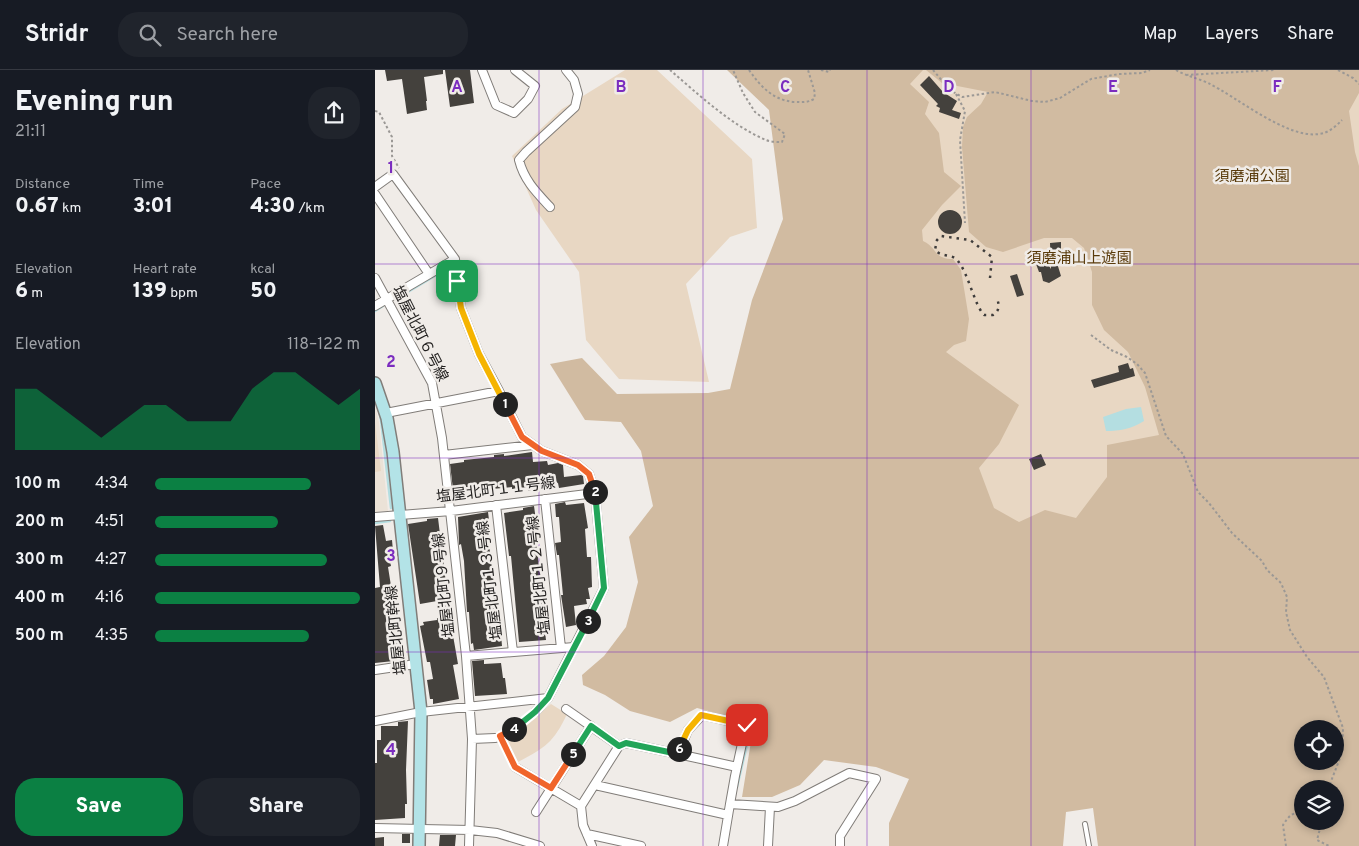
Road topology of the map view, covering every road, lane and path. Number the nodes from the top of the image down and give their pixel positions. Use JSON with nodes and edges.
{"nodes":[{"id":1,"x":482,"y":70,"type":"edge"},
{"id":2,"x":515,"y":70,"type":"edge"},
{"id":3,"x":565,"y":70,"type":"edge"},
{"id":4,"x":670,"y":70,"type":"edge"},
{"id":5,"x":733,"y":70,"type":"edge"},
{"id":6,"x":749,"y":70,"type":"edge"},
{"id":7,"x":807,"y":70,"type":"edge"},
{"id":8,"x":821,"y":70,"type":"edge"},
{"id":9,"x":830,"y":70,"type":"edge"},
{"id":10,"x":933,"y":70,"type":"edge"},
{"id":11,"x":1150,"y":70,"type":"edge"},
{"id":12,"x":1176,"y":70,"type":"edge"},
{"id":13,"x":1274,"y":70,"type":"edge"},
{"id":14,"x":1338,"y":70,"type":"edge"},
{"id":15,"x":1184,"y":75,"type":"junction"},
{"id":16,"x":1359,"y":84,"type":"edge"},
{"id":17,"x":956,"y":93,"type":"junction"},
{"id":18,"x":375,"y":111,"type":"edge"},
{"id":19,"x":1342,"y":120,"type":"dead end"},
{"id":20,"x":402,"y":172,"type":"dead end"},
{"id":21,"x":375,"y":187,"type":"edge"},
{"id":22,"x":375,"y":194,"type":"edge"},
{"id":23,"x":549,"y":207,"type":"dead end"},
{"id":24,"x":965,"y":223,"type":"dead end"},
{"id":25,"x":455,"y":259,"type":"junction"},
{"id":26,"x":429,"y":274,"type":"junction"},
{"id":27,"x":375,"y":278,"type":"edge"},
{"id":28,"x":387,"y":300,"type":"junction"},
{"id":29,"x":375,"y":306,"type":"edge"},
{"id":30,"x":1091,"y":335,"type":"dead end"},
{"id":31,"x":375,"y":383,"type":"edge"},
{"id":32,"x":499,"y":391,"type":"junction"},
{"id":33,"x":437,"y":404,"type":"junction"},
{"id":34,"x":386,"y":413,"type":"junction"},
{"id":35,"x":533,"y":445,"type":"junction"},
{"id":36,"x":444,"y":455,"type":"junction"},
{"id":37,"x":595,"y":493,"type":"junction"},
{"id":38,"x":545,"y":499,"type":"junction"},
{"id":39,"x":496,"y":505,"type":"junction"},
{"id":40,"x":451,"y":511,"type":"junction"},
{"id":41,"x":400,"y":515,"type":"junction"},
{"id":42,"x":375,"y":517,"type":"edge"},
{"id":43,"x":574,"y":646,"type":"junction"},
{"id":44,"x":561,"y":648,"type":"junction"},
{"id":45,"x":513,"y":652,"type":"junction"},
{"id":46,"x":466,"y":656,"type":"junction"},
{"id":47,"x":416,"y":664,"type":"junction"},
{"id":48,"x":375,"y":670,"type":"edge"},
{"id":49,"x":548,"y":698,"type":"junction"},
{"id":50,"x":471,"y":706,"type":"junction"},
{"id":51,"x":565,"y":709,"type":"dead end"},
{"id":52,"x":421,"y":712,"type":"junction"},
{"id":53,"x":535,"y":712,"type":"joint"},
{"id":54,"x":375,"y":721,"type":"edge"},
{"id":55,"x":591,"y":726,"type":"junction"},
{"id":56,"x":495,"y":738,"type":"dead end"},
{"id":57,"x":472,"y":739,"type":"junction"},
{"id":58,"x":619,"y":746,"type":"junction"},
{"id":59,"x":678,"y":754,"type":"junction"},
{"id":60,"x":515,"y":767,"type":"joint"},
{"id":61,"x":737,"y":767,"type":"junction"},
{"id":62,"x":1332,"y":780,"type":"edge"},
{"id":63,"x":595,"y":785,"type":"junction"},
{"id":64,"x":551,"y":788,"type":"junction"},
{"id":65,"x":730,"y":804,"type":"junction"},
{"id":66,"x":581,"y":806,"type":"junction"},
{"id":67,"x":770,"y":807,"type":"junction"},
{"id":68,"x":536,"y":812,"type":"dead end"},
{"id":69,"x":1294,"y":814,"type":"edge"},
{"id":70,"x":727,"y":815,"type":"junction"},
{"id":71,"x":1085,"y":824,"type":"dead end"},
{"id":72,"x":375,"y":828,"type":"edge"},
{"id":73,"x":420,"y":830,"type":"junction"},
{"id":74,"x":470,"y":830,"type":"junction"},
{"id":75,"x":1320,"y":830,"type":"edge"},
{"id":76,"x":587,"y":834,"type":"junction"},
{"id":77,"x":516,"y":842,"type":"edge"},
{"id":78,"x":838,"y":845,"type":"edge"},
{"id":79,"x":419,"y":846,"type":"edge"},
{"id":80,"x":469,"y":846,"type":"edge"},
{"id":81,"x":540,"y":846,"type":"edge"},
{"id":82,"x":592,"y":846,"type":"edge"},
{"id":83,"x":641,"y":846,"type":"edge"},
{"id":84,"x":723,"y":846,"type":"edge"},
{"id":85,"x":768,"y":846,"type":"edge"},
{"id":86,"x":1089,"y":846,"type":"edge"},
{"id":87,"x":1285,"y":846,"type":"edge"},
{"id":88,"x":1329,"y":846,"type":"edge"}],
"edges":[{"from":1,"to":2,"type":"street"},
{"from":3,"to":23,"type":"street"},
{"from":4,"to":5,"type":"path"},
{"from":6,"to":7,"type":"path"},
{"from":8,"to":9,"type":"path"},
{"from":10,"to":17,"type":"path"},
{"from":11,"to":17,"type":"path"},
{"from":12,"to":15,"type":"path"},
{"from":13,"to":15,"type":"path"},
{"from":14,"to":16,"type":"path"},
{"from":15,"to":19,"type":"path"},
{"from":17,"to":24,"type":"path"},
{"from":18,"to":20,"type":"path"},
{"from":21,"to":25,"type":"street"},
{"from":22,"to":26,"type":"street"},
{"from":25,"to":26,"type":"street"},
{"from":25,"to":32,"type":"street"},
{"from":26,"to":28,"type":"street"},
{"from":27,"to":28,"type":"street","name":"塩屋北町６号線"},
{"from":28,"to":29,"type":"street"},
{"from":28,"to":33,"type":"street","name":"塩屋北町６号線"},
{"from":30,"to":62,"type":"path"},
{"from":31,"to":34,"type":"street","name":"塩屋北町幹線"},
{"from":32,"to":33,"type":"street"},
{"from":32,"to":35,"type":"street"},
{"from":33,"to":34,"type":"street"},
{"from":33,"to":36,"type":"street","name":"塩屋北町９号線"},
{"from":34,"to":41,"type":"street","name":"塩屋北町幹線"},
{"from":35,"to":36,"type":"street"},
{"from":35,"to":37,"type":"street"},
{"from":36,"to":40,"type":"street","name":"塩屋北町９号線"},
{"from":37,"to":38,"type":"street","name":"塩屋北町１１号線"},
{"from":37,"to":43,"type":"street"},
{"from":38,"to":39,"type":"street","name":"塩屋北町１１号線"},
{"from":38,"to":44,"type":"street","name":"塩屋北町１２号線"},
{"from":39,"to":40,"type":"street","name":"塩屋北町１１号線"},
{"from":39,"to":45,"type":"street","name":"塩屋北町１３号線"},
{"from":40,"to":41,"type":"street","name":"塩屋北町１１号線"},
{"from":40,"to":46,"type":"street","name":"塩屋北町９号線"},
{"from":41,"to":42,"type":"street","name":"塩屋北町１１号線"},
{"from":41,"to":47,"type":"street","name":"塩屋北町幹線"},
{"from":43,"to":44,"type":"street","name":"塩屋北町９号線"},
{"from":43,"to":49,"type":"street"},
{"from":44,"to":45,"type":"street","name":"塩屋北町９号線"},
{"from":45,"to":46,"type":"street","name":"塩屋北町９号線"},
{"from":46,"to":50,"type":"street"},
{"from":47,"to":48,"type":"street"},
{"from":47,"to":52,"type":"street","name":"塩屋北町幹線"},
{"from":49,"to":50,"type":"street"},
{"from":49,"to":53,"type":"street"},
{"from":50,"to":52,"type":"street"},
{"from":50,"to":57,"type":"street"},
{"from":51,"to":55,"type":"street"},
{"from":52,"to":54,"type":"street"},
{"from":52,"to":73,"type":"street","name":"塩屋北町幹線"},
{"from":53,"to":60,"type":"path"},
{"from":55,"to":58,"type":"street"},
{"from":55,"to":64,"type":"street"},
{"from":56,"to":57,"type":"street"},
{"from":57,"to":74,"type":"street"},
{"from":58,"to":59,"type":"street"},
{"from":58,"to":63,"type":"street"},
{"from":59,"to":61,"type":"street"},
{"from":59,"to":61,"type":"street"},
{"from":60,"to":64,"type":"street"},
{"from":61,"to":65,"type":"street"},
{"from":63,"to":66,"type":"street"},
{"from":63,"to":70,"type":"street"},
{"from":64,"to":66,"type":"street"},
{"from":64,"to":68,"type":"street"},
{"from":65,"to":67,"type":"street"},
{"from":65,"to":70,"type":"street"},
{"from":66,"to":76,"type":"street"},
{"from":67,"to":78,"type":"street"},
{"from":67,"to":85,"type":"street"},
{"from":69,"to":87,"type":"path"},
{"from":70,"to":84,"type":"street"},
{"from":71,"to":86,"type":"lane"},
{"from":72,"to":73,"type":"street"},
{"from":73,"to":74,"type":"street"},
{"from":73,"to":79,"type":"street","name":"塩屋北町幹線"},
{"from":74,"to":77,"type":"street"},
{"from":74,"to":80,"type":"street"},
{"from":75,"to":88,"type":"path"},
{"from":76,"to":82,"type":"street"},
{"from":76,"to":83,"type":"street"},
{"from":77,"to":81,"type":"street"}]}
